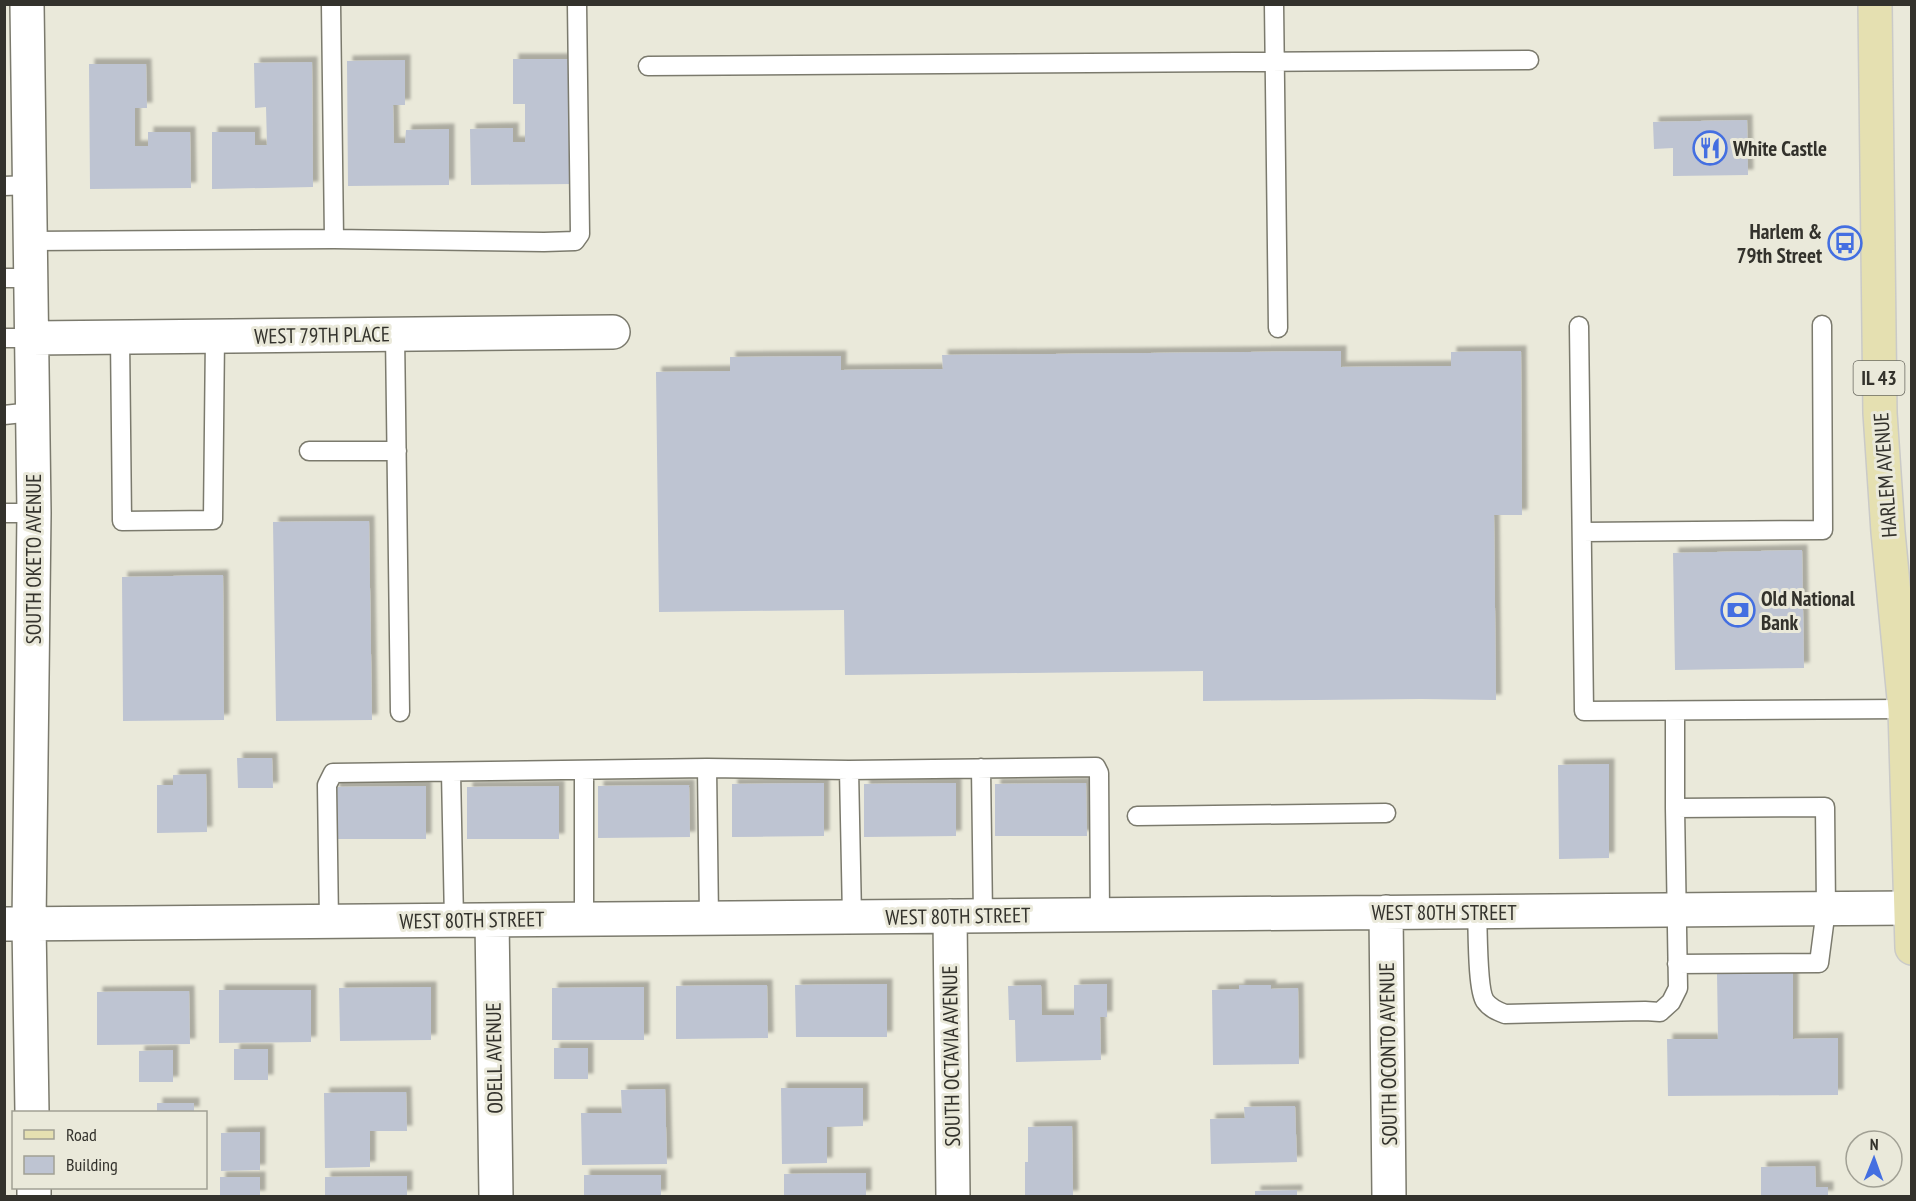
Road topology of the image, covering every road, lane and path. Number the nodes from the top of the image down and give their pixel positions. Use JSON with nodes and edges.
{"nodes":[{"id":1,"x":27,"y":4,"type":"edge"},
{"id":2,"x":330,"y":4,"type":"edge"},
{"id":3,"x":577,"y":4,"type":"edge"},
{"id":4,"x":1274,"y":4,"type":"edge"},
{"id":5,"x":1875,"y":4,"type":"edge"},
{"id":6,"x":1530,"y":60,"type":"dead end"},
{"id":7,"x":1274,"y":62,"type":"junction"},
{"id":8,"x":648,"y":66,"type":"dead end"},
{"id":9,"x":16,"y":83,"type":"edge"},
{"id":10,"x":17,"y":185,"type":"edge"},
{"id":11,"x":334,"y":239,"type":"junction"},
{"id":12,"x":30,"y":241,"type":"junction"},
{"id":13,"x":18,"y":278,"type":"edge"},
{"id":14,"x":1821,"y":325,"type":"dead end"},
{"id":15,"x":1579,"y":326,"type":"dead end"},
{"id":16,"x":1278,"y":328,"type":"dead end"},
{"id":17,"x":612,"y":332,"type":"dead end"},
{"id":18,"x":395,"y":334,"type":"junction"},
{"id":19,"x":215,"y":336,"type":"junction"},
{"id":20,"x":120,"y":337,"type":"junction"},
{"id":21,"x":18,"y":338,"type":"edge"},
{"id":22,"x":18,"y":413,"type":"edge"},
{"id":23,"x":309,"y":451,"type":"dead end"},
{"id":24,"x":397,"y":451,"type":"junction"},
{"id":25,"x":19,"y":513,"type":"edge"},
{"id":26,"x":1582,"y":532,"type":"junction"},
{"id":27,"x":1905,"y":709,"type":"junction"},
{"id":28,"x":1675,"y":711,"type":"junction"},
{"id":29,"x":400,"y":712,"type":"dead end"},
{"id":30,"x":707,"y":768,"type":"junction"},
{"id":31,"x":981,"y":768,"type":"junction"},
{"id":32,"x":584,"y":770,"type":"junction"},
{"id":33,"x":849,"y":770,"type":"junction"},
{"id":34,"x":451,"y":772,"type":"junction"},
{"id":35,"x":1675,"y":808,"type":"junction"},
{"id":36,"x":1386,"y":813,"type":"dead end"},
{"id":37,"x":1137,"y":816,"type":"dead end"},
{"id":38,"x":1911,"y":908,"type":"edge"},
{"id":39,"x":1826,"y":909,"type":"junction"},
{"id":40,"x":1676,"y":910,"type":"junction"},
{"id":41,"x":1386,"y":912,"type":"junction"},
{"id":42,"x":1477,"y":912,"type":"junction"},
{"id":43,"x":1100,"y":915,"type":"junction"},
{"id":44,"x":950,"y":916,"type":"junction"},
{"id":45,"x":982,"y":916,"type":"junction"},
{"id":46,"x":852,"y":917,"type":"junction"},
{"id":47,"x":709,"y":918,"type":"junction"},
{"id":48,"x":584,"y":919,"type":"junction"},
{"id":49,"x":492,"y":920,"type":"junction"},
{"id":50,"x":329,"y":921,"type":"junction"},
{"id":51,"x":454,"y":921,"type":"junction"},
{"id":52,"x":16,"y":924,"type":"edge"},
{"id":53,"x":1911,"y":948,"type":"edge"},
{"id":54,"x":1677,"y":964,"type":"junction"},
{"id":55,"x":32,"y":1111,"type":"edge"},
{"id":56,"x":496,"y":1197,"type":"edge"},
{"id":57,"x":953,"y":1197,"type":"edge"},
{"id":58,"x":1389,"y":1197,"type":"edge"}],
"edges":[{"from":1,"to":9,"type":"street","name":"SOUTH OKETO AVENUE"},
{"from":2,"to":11,"type":"lane"},
{"from":3,"to":11,"type":"lane"},
{"from":4,"to":7,"type":"lane"},
{"from":5,"to":27,"type":"main road","name":"HARLEM AVENUE","number":"IL 43"},
{"from":6,"to":7,"type":"lane"},
{"from":7,"to":8,"type":"lane"},
{"from":7,"to":16,"type":"lane"},
{"from":9,"to":10,"type":"street","name":"SOUTH OKETO AVENUE"},
{"from":10,"to":12,"type":"street","name":"SOUTH OKETO AVENUE"},
{"from":11,"to":12,"type":"lane"},
{"from":12,"to":13,"type":"street","name":"SOUTH OKETO AVENUE"},
{"from":13,"to":21,"type":"street","name":"SOUTH OKETO AVENUE"},
{"from":14,"to":26,"type":"lane"},
{"from":15,"to":26,"type":"lane"},
{"from":17,"to":18,"type":"street","name":"WEST 79TH PLACE"},
{"from":18,"to":19,"type":"street","name":"WEST 79TH PLACE"},
{"from":18,"to":24,"type":"lane"},
{"from":19,"to":20,"type":"street","name":"WEST 79TH PLACE"},
{"from":19,"to":20,"type":"lane"},
{"from":20,"to":21,"type":"street","name":"WEST 79TH PLACE"},
{"from":21,"to":22,"type":"street","name":"SOUTH OKETO AVENUE"},
{"from":22,"to":25,"type":"street","name":"SOUTH OKETO AVENUE"},
{"from":23,"to":24,"type":"lane"},
{"from":24,"to":29,"type":"lane"},
{"from":25,"to":52,"type":"street","name":"SOUTH OKETO AVENUE"},
{"from":26,"to":28,"type":"lane"},
{"from":27,"to":28,"type":"lane"},
{"from":27,"to":38,"type":"main road","name":"HARLEM AVENUE","number":"IL 43"},
{"from":28,"to":35,"type":"lane"},
{"from":30,"to":32,"type":"lane"},
{"from":30,"to":33,"type":"lane"},
{"from":30,"to":47,"type":"lane"},
{"from":31,"to":33,"type":"lane"},
{"from":31,"to":43,"type":"lane"},
{"from":31,"to":45,"type":"lane"},
{"from":32,"to":34,"type":"lane"},
{"from":32,"to":48,"type":"lane"},
{"from":33,"to":46,"type":"lane"},
{"from":34,"to":50,"type":"lane"},
{"from":34,"to":51,"type":"lane"},
{"from":35,"to":39,"type":"lane"},
{"from":35,"to":40,"type":"lane"},
{"from":36,"to":37,"type":"lane"},
{"from":38,"to":39,"type":"street","name":"WEST 80TH STREET"},
{"from":38,"to":53,"type":"main road","number":"IL 43"},
{"from":39,"to":40,"type":"street","name":"WEST 80TH STREET"},
{"from":39,"to":54,"type":"lane"},
{"from":40,"to":42,"type":"street","name":"WEST 80TH STREET"},
{"from":40,"to":54,"type":"lane"},
{"from":41,"to":42,"type":"street","name":"WEST 80TH STREET"},
{"from":41,"to":43,"type":"street","name":"WEST 80TH STREET"},
{"from":41,"to":58,"type":"street","name":"SOUTH OCONTO AVENUE"},
{"from":42,"to":54,"type":"lane"},
{"from":43,"to":45,"type":"street","name":"WEST 80TH STREET"},
{"from":44,"to":45,"type":"street","name":"WEST 80TH STREET"},
{"from":44,"to":46,"type":"street","name":"WEST 80TH STREET"},
{"from":44,"to":57,"type":"street","name":"SOUTH OCTAVIA AVENUE"},
{"from":46,"to":47,"type":"street","name":"WEST 80TH STREET"},
{"from":47,"to":48,"type":"street","name":"WEST 80TH STREET"},
{"from":48,"to":49,"type":"street","name":"WEST 80TH STREET"},
{"from":49,"to":51,"type":"street","name":"WEST 80TH STREET"},
{"from":49,"to":56,"type":"street","name":"ODELL AVENUE"},
{"from":50,"to":51,"type":"street","name":"WEST 80TH STREET"},
{"from":50,"to":52,"type":"street","name":"WEST 80TH STREET"},
{"from":52,"to":55,"type":"street","name":"SOUTH OKETO AVENUE"}]}
